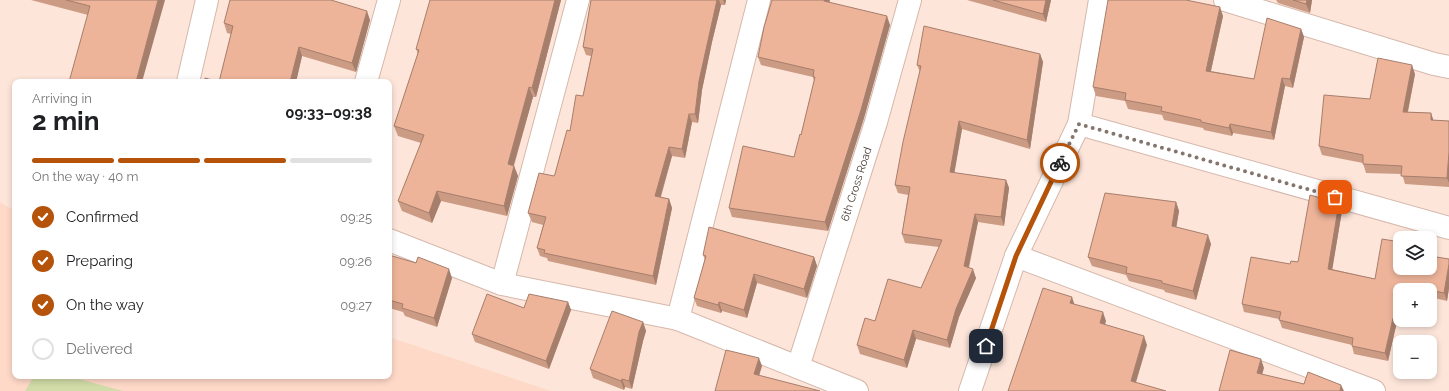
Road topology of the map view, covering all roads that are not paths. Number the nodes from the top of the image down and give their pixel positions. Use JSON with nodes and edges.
{"nodes":[{"id":1,"x":207,"y":0,"type":"edge"},
{"id":2,"x":389,"y":0,"type":"edge"},
{"id":3,"x":578,"y":0,"type":"edge"},
{"id":4,"x":759,"y":0,"type":"edge"},
{"id":5,"x":910,"y":0,"type":"edge"},
{"id":6,"x":1100,"y":0,"type":"edge"},
{"id":7,"x":1225,"y":0,"type":"edge"},
{"id":8,"x":1449,"y":67,"type":"edge"},
{"id":9,"x":189,"y":79,"type":"edge"},
{"id":10,"x":367,"y":79,"type":"edge"},
{"id":11,"x":1079,"y":124,"type":"junction"},
{"id":12,"x":1449,"y":228,"type":"edge"},
{"id":13,"x":392,"y":241,"type":"edge"},
{"id":14,"x":1016,"y":256,"type":"junction"},
{"id":15,"x":502,"y":284,"type":"junction"},
{"id":16,"x":678,"y":319,"type":"junction"},
{"id":17,"x":798,"y":367,"type":"junction"},
{"id":18,"x":857,"y":391,"type":"edge"},
{"id":19,"x":970,"y":391,"type":"edge"},
{"id":20,"x":1374,"y":391,"type":"edge"}],
"edges":[{"from":1,"to":9,"type":"street"},
{"from":2,"to":10,"type":"street"},
{"from":3,"to":15,"type":"street"},
{"from":4,"to":16,"type":"street"},
{"from":5,"to":17,"type":"street","name":"6th Cross Road"},
{"from":6,"to":11,"type":"street"},
{"from":7,"to":8,"type":"street"},
{"from":11,"to":12,"type":"street"},
{"from":11,"to":14,"type":"street"},
{"from":13,"to":15,"type":"street"},
{"from":14,"to":19,"type":"street"},
{"from":14,"to":20,"type":"street"},
{"from":15,"to":16,"type":"street"},
{"from":16,"to":17,"type":"street"},
{"from":17,"to":18,"type":"street"}]}
